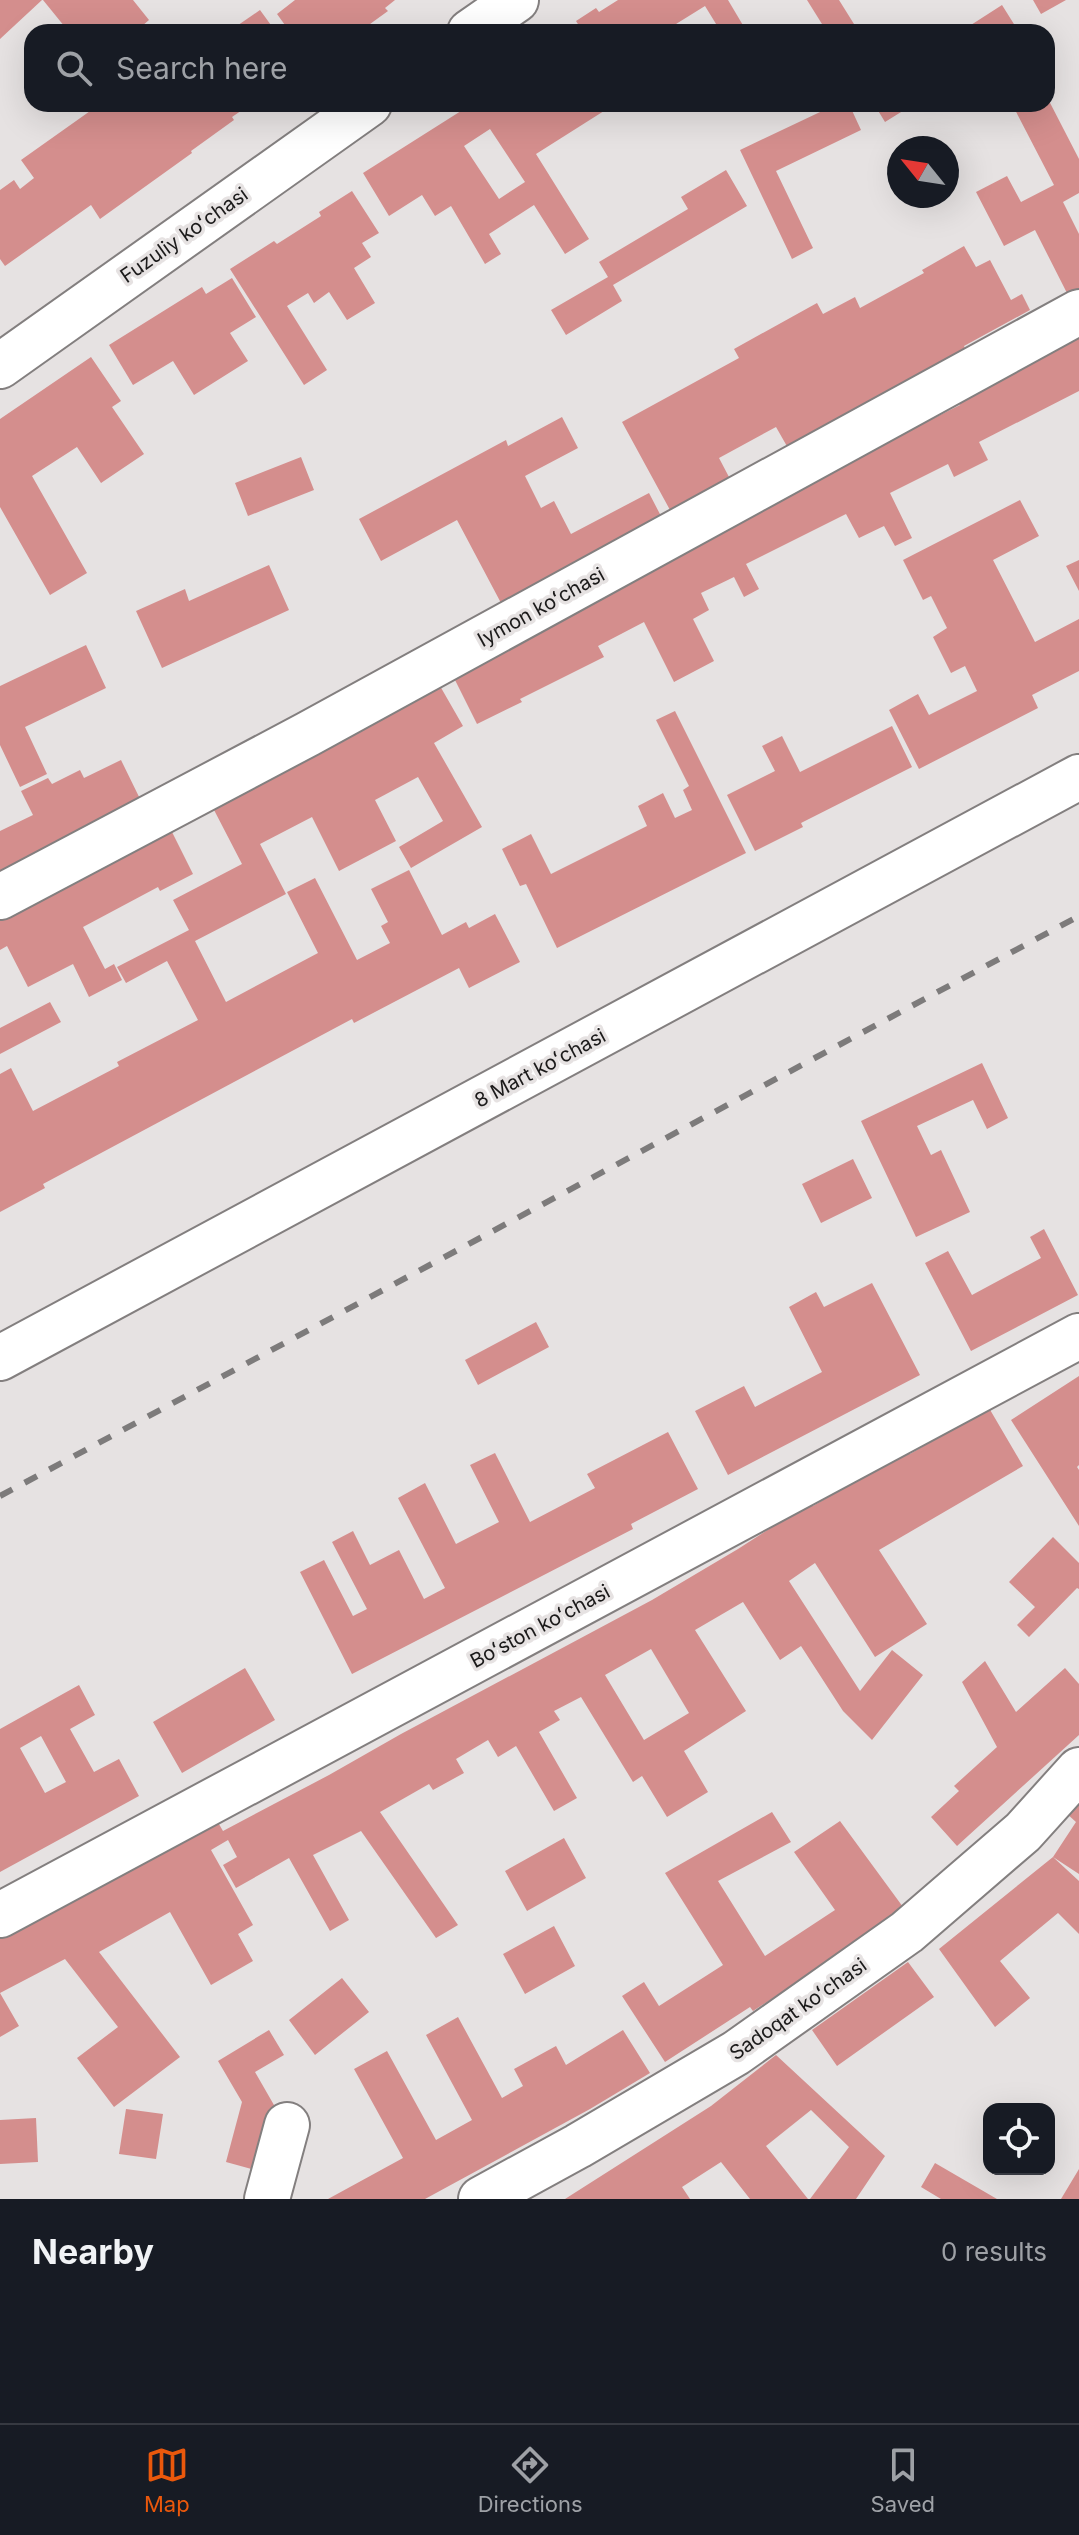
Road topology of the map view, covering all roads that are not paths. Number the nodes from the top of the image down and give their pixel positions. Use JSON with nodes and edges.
{"nodes":[{"id":1,"x":516,"y":0,"type":"edge"},
{"id":2,"x":482,"y":24,"type":"edge"},
{"id":3,"x":358,"y":112,"type":"edge"},
{"id":4,"x":1079,"y":312,"type":"edge"},
{"id":5,"x":0,"y":366,"type":"edge"},
{"id":6,"x":1079,"y":777,"type":"edge"},
{"id":7,"x":0,"y":897,"type":"edge"},
{"id":8,"x":1079,"y":1336,"type":"edge"},
{"id":9,"x":0,"y":1358,"type":"edge"},
{"id":10,"x":1079,"y":1770,"type":"edge"},
{"id":11,"x":0,"y":1915,"type":"edge"},
{"id":12,"x":287,"y":2125,"type":"dead end"},
{"id":13,"x":267,"y":2199,"type":"edge"},
{"id":14,"x":481,"y":2199,"type":"edge"}],
"edges":[{"from":1,"to":2,"type":"street"},
{"from":3,"to":5,"type":"street","name":"Fuzuliy koʻchasi"},
{"from":4,"to":7,"type":"street","name":"Iymon koʻchasi"},
{"from":6,"to":9,"type":"street","name":"8 Mart koʻchasi"},
{"from":8,"to":11,"type":"street","name":"Boʻston koʻchasi"},
{"from":10,"to":14,"type":"street","name":"Sadoqat koʻchasi"},
{"from":12,"to":13,"type":"street"}]}
